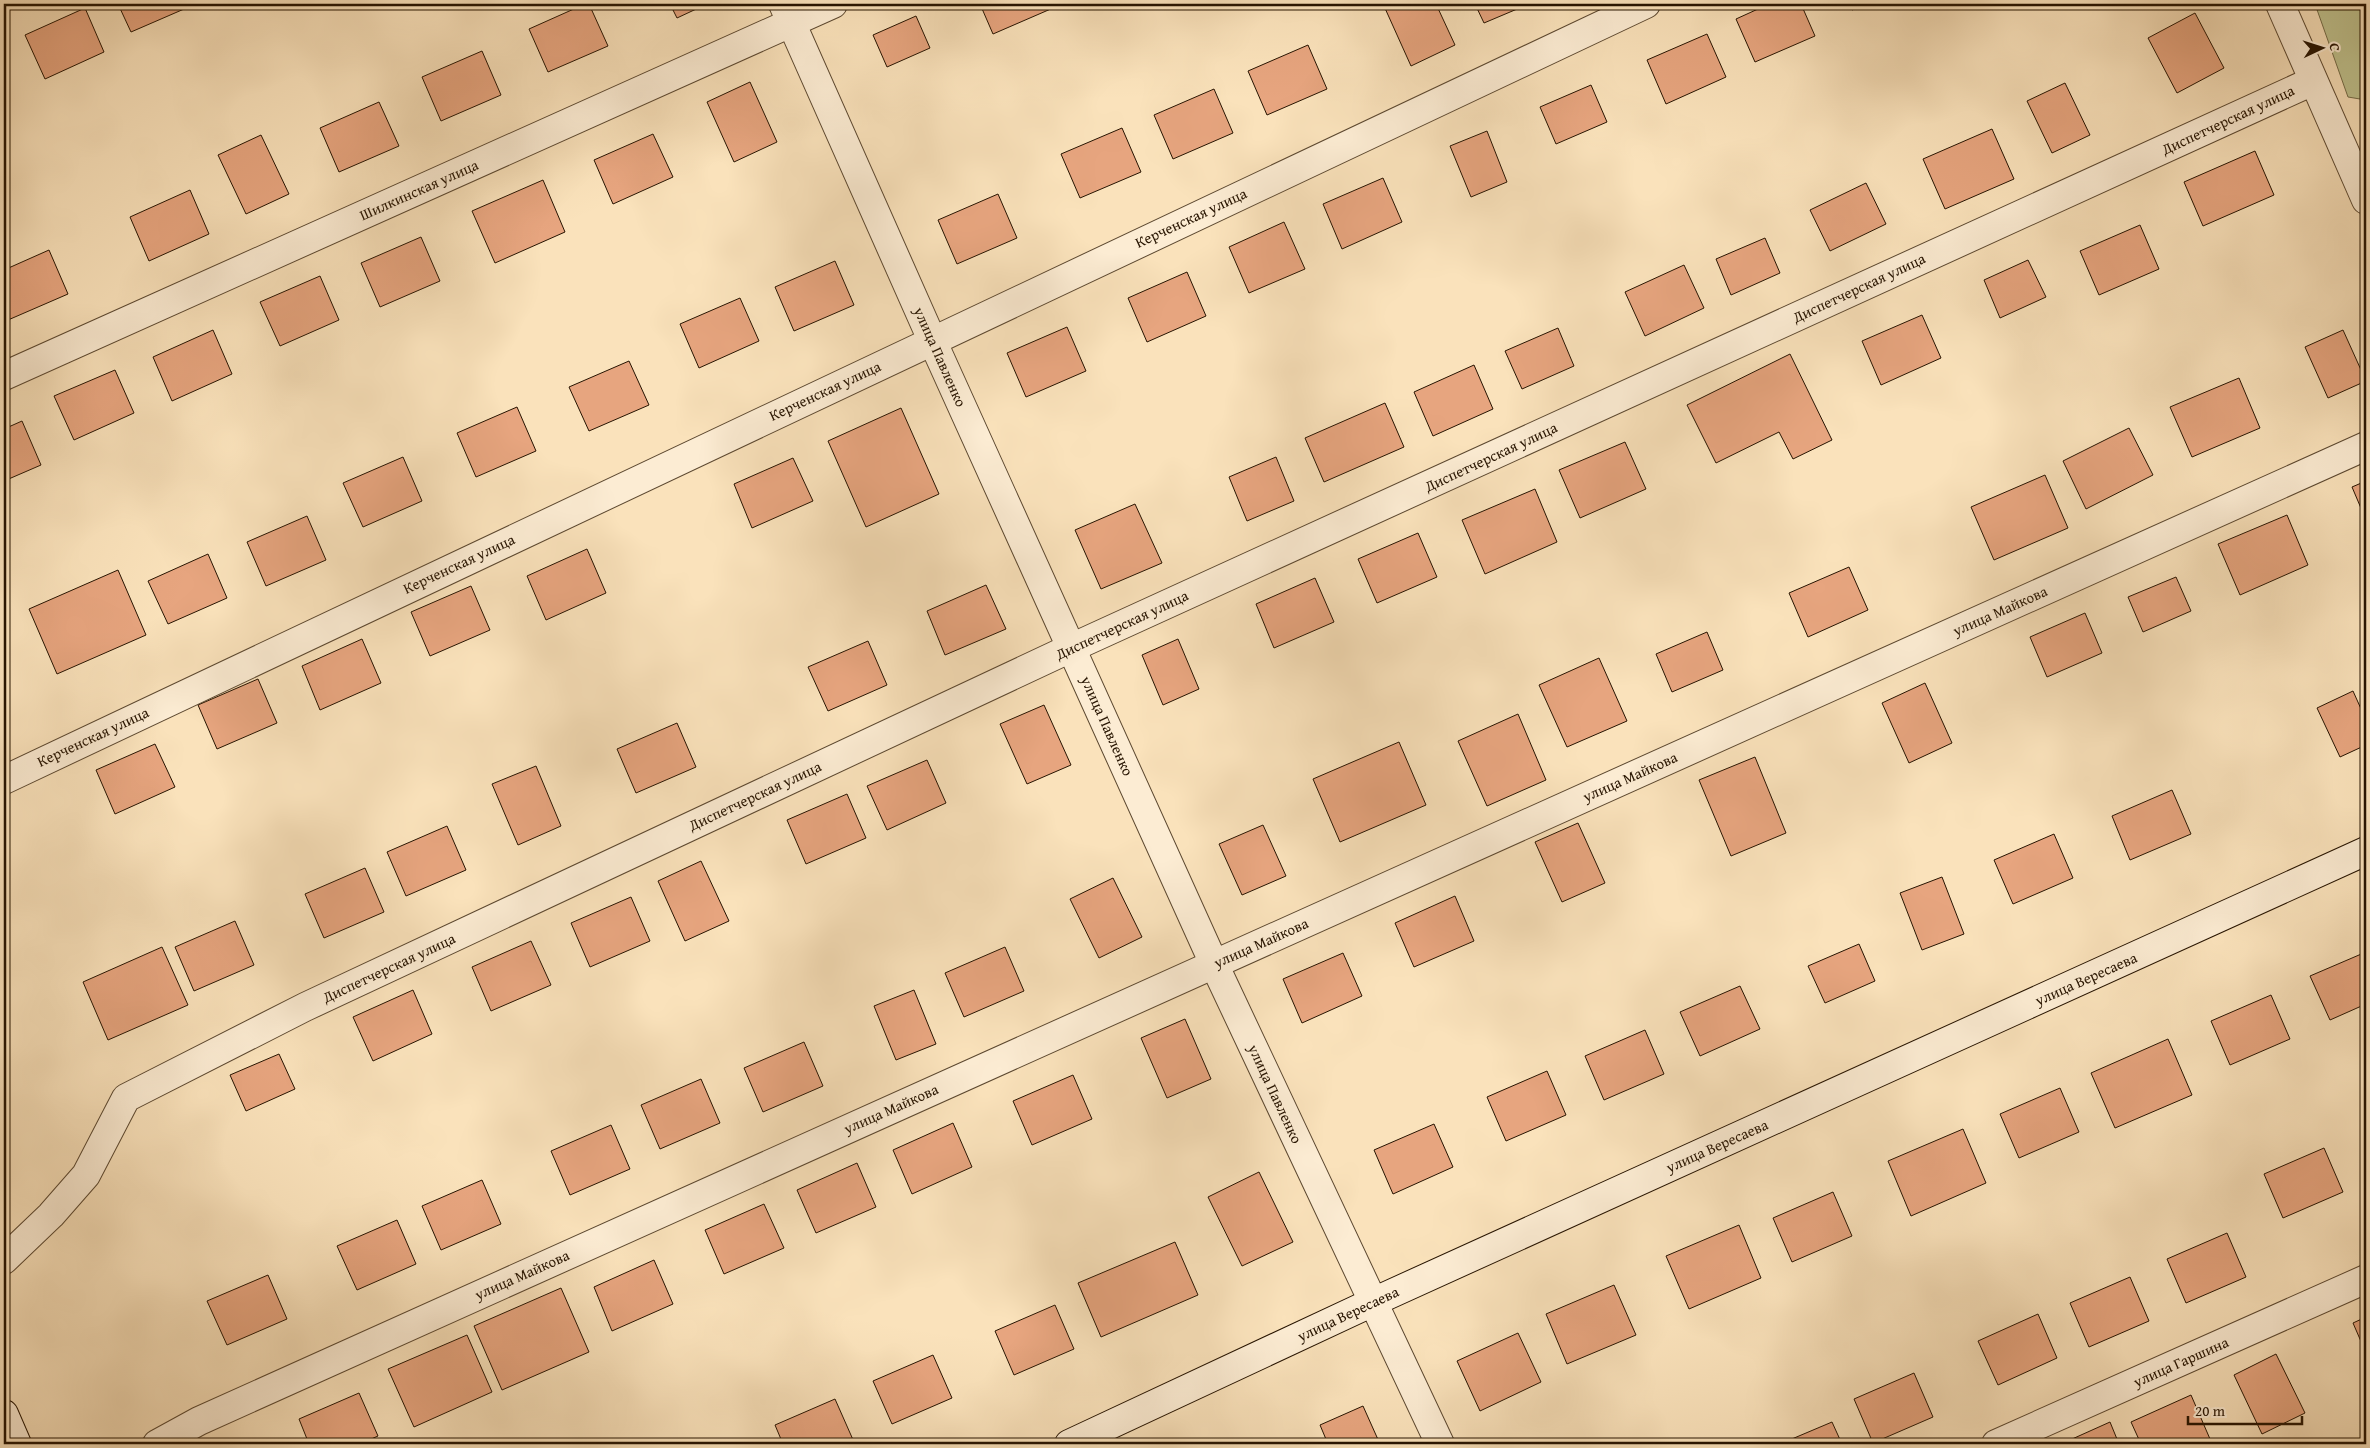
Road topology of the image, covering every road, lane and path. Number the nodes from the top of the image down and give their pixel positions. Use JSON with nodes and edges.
{"nodes":[{"id":1,"x":833,"y":4,"type":"edge"},
{"id":2,"x":1646,"y":4,"type":"edge"},
{"id":3,"x":2280,"y":4,"type":"edge"},
{"id":4,"x":787,"y":14,"type":"edge"},
{"id":5,"x":2313,"y":81,"type":"junction"},
{"id":6,"x":2366,"y":200,"type":"edge"},
{"id":7,"x":932,"y":340,"type":"junction"},
{"id":8,"x":4,"y":376,"type":"edge"},
{"id":9,"x":2366,"y":446,"type":"edge"},
{"id":10,"x":1071,"y":648,"type":"junction"},
{"id":11,"x":4,"y":780,"type":"edge"},
{"id":12,"x":2366,"y":851,"type":"edge"},
{"id":13,"x":1214,"y":964,"type":"junction"},
{"id":14,"x":4,"y":1260,"type":"edge"},
{"id":15,"x":2366,"y":1279,"type":"edge"},
{"id":16,"x":1373,"y":1302,"type":"junction"},
{"id":17,"x":158,"y":1444,"type":"edge"},
{"id":18,"x":1069,"y":1444,"type":"edge"},
{"id":19,"x":1440,"y":1444,"type":"edge"},
{"id":20,"x":1996,"y":1444,"type":"edge"}],
"edges":[{"from":1,"to":4,"type":"street","name":"Шилкинская улица"},
{"from":2,"to":7,"type":"street","name":"Керченская улица"},
{"from":3,"to":5,"type":"street"},
{"from":4,"to":7,"type":"street","name":"улица Павленко"},
{"from":4,"to":8,"type":"street","name":"Шилкинская улица"},
{"from":5,"to":6,"type":"street"},
{"from":5,"to":10,"type":"street","name":"Диспетчерская улица"},
{"from":7,"to":10,"type":"street","name":"улица Павленко"},
{"from":7,"to":11,"type":"street","name":"Керченская улица"},
{"from":9,"to":13,"type":"street","name":"улица Майкова"},
{"from":10,"to":13,"type":"street","name":"улица Павленко"},
{"from":10,"to":14,"type":"street","name":"Диспетчерская улица"},
{"from":12,"to":16,"type":"street","name":"улица Вересаева"},
{"from":13,"to":16,"type":"street","name":"улица Павленко"},
{"from":13,"to":17,"type":"street","name":"улица Майкова"},
{"from":15,"to":20,"type":"street","name":"улица Гаршина"},
{"from":16,"to":18,"type":"street","name":"улица Вересаева"},
{"from":16,"to":19,"type":"street","name":"улица Павленко"}]}
